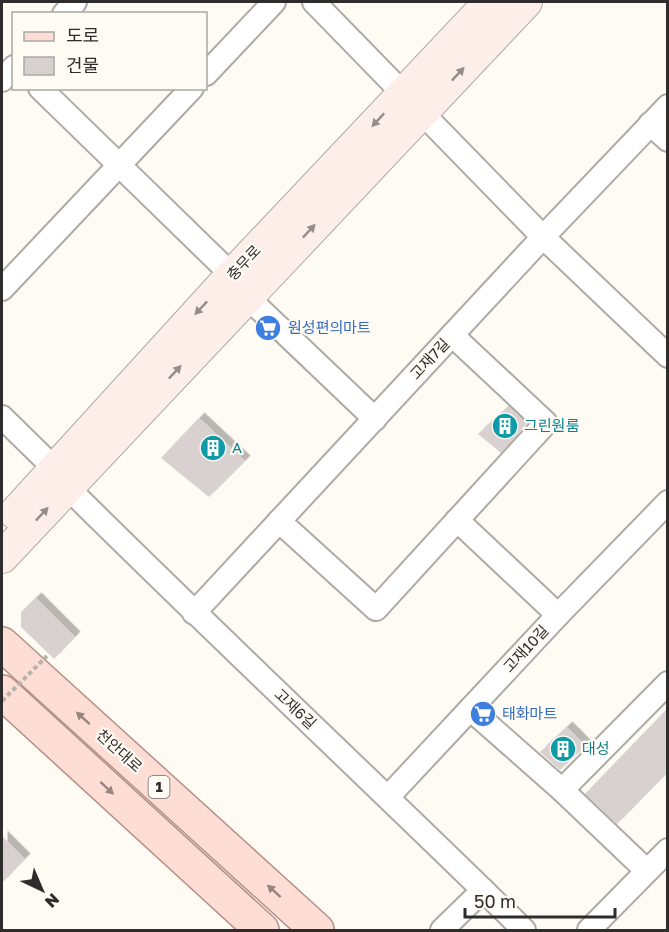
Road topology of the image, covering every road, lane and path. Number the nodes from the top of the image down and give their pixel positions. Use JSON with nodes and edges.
{"nodes":[{"id":1,"x":274,"y":2,"type":"edge"},
{"id":2,"x":314,"y":2,"type":"edge"},
{"id":3,"x":490,"y":2,"type":"edge"},
{"id":4,"x":526,"y":2,"type":"edge"},
{"id":5,"x":2,"y":51,"type":"edge"},
{"id":6,"x":12,"y":63,"type":"edge"},
{"id":7,"x":12,"y":68,"type":"edge"},
{"id":8,"x":207,"y":73,"type":"edge"},
{"id":9,"x":2,"y":80,"type":"edge"},
{"id":10,"x":42,"y":90,"type":"edge"},
{"id":11,"x":190,"y":90,"type":"edge"},
{"id":12,"x":413,"y":102,"type":"junction"},
{"id":13,"x":668,"y":106,"type":"edge"},
{"id":14,"x":650,"y":124,"type":"junction"},
{"id":15,"x":668,"y":140,"type":"edge"},
{"id":16,"x":119,"y":165,"type":"junction"},
{"id":17,"x":543,"y":237,"type":"junction"},
{"id":18,"x":239,"y":286,"type":"junction"},
{"id":19,"x":2,"y":289,"type":"edge"},
{"id":20,"x":452,"y":335,"type":"junction"},
{"id":21,"x":668,"y":356,"type":"edge"},
{"id":22,"x":2,"y":417,"type":"edge"},
{"id":23,"x":375,"y":419,"type":"junction"},
{"id":24,"x":61,"y":478,"type":"junction"},
{"id":25,"x":668,"y":502,"type":"edge"},
{"id":26,"x":458,"y":520,"type":"junction"},
{"id":27,"x":279,"y":522,"type":"junction"},
{"id":28,"x":2,"y":528,"type":"edge"},
{"id":29,"x":2,"y":557,"type":"edge"},
{"id":30,"x":194,"y":613,"type":"junction"},
{"id":31,"x":558,"y":615,"type":"junction"},
{"id":32,"x":2,"y":644,"type":"edge"},
{"id":33,"x":47,"y":656,"type":"dead end"},
{"id":34,"x":668,"y":683,"type":"edge"},
{"id":35,"x":2,"y":692,"type":"edge"},
{"id":36,"x":2,"y":701,"type":"edge"},
{"id":37,"x":470,"y":708,"type":"junction"},
{"id":38,"x":562,"y":790,"type":"junction"},
{"id":39,"x":388,"y":797,"type":"junction"},
{"id":40,"x":668,"y":850,"type":"edge"},
{"id":41,"x":647,"y":871,"type":"junction"},
{"id":42,"x":483,"y":890,"type":"junction"},
{"id":43,"x":262,"y":930,"type":"edge"},
{"id":44,"x":317,"y":930,"type":"edge"},
{"id":45,"x":442,"y":930,"type":"edge"},
{"id":46,"x":524,"y":930,"type":"edge"},
{"id":47,"x":589,"y":930,"type":"edge"}],
"edges":[{"from":1,"to":8,"type":"street"},
{"from":2,"to":12,"type":"street"},
{"from":3,"to":12,"type":"main road","name":"충무로"},
{"from":12,"to":4,"type":"main road","name":"충무로","one_way":true},
{"from":5,"to":6,"type":"street"},
{"from":7,"to":9,"type":"street"},
{"from":10,"to":16,"type":"street"},
{"from":11,"to":16,"type":"street"},
{"from":12,"to":17,"type":"street"},
{"from":12,"to":18,"type":"main road","name":"충무로"},
{"from":13,"to":14,"type":"street","name":"고재7길"},
{"from":14,"to":15,"type":"street"},
{"from":14,"to":17,"type":"street","name":"고재7길"},
{"from":16,"to":18,"type":"street"},
{"from":16,"to":19,"type":"street"},
{"from":17,"to":20,"type":"street","name":"고재7길"},
{"from":17,"to":21,"type":"street"},
{"from":18,"to":23,"type":"street","name":"충무로"},
{"from":18,"to":24,"type":"main road","name":"충무로"},
{"from":20,"to":23,"type":"street","name":"고재7길"},
{"from":20,"to":26,"type":"street"},
{"from":22,"to":24,"type":"street","name":"고재6길"},
{"from":23,"to":27,"type":"street","name":"고재7길"},
{"from":24,"to":28,"type":"main road","name":"충무로"},
{"from":29,"to":24,"type":"main road","name":"충무로","one_way":true},
{"from":24,"to":30,"type":"street","name":"고재6길"},
{"from":25,"to":31,"type":"street","name":"고재10길"},
{"from":26,"to":27,"type":"street"},
{"from":26,"to":31,"type":"street"},
{"from":27,"to":30,"type":"street","name":"고재7길"},
{"from":30,"to":39,"type":"street","name":"고재6길"},
{"from":31,"to":37,"type":"street","name":"고재10길"},
{"from":44,"to":32,"type":"main road","name":"천안대로","number":"1","one_way":true},
{"from":33,"to":36,"type":"path","bridge":true},
{"from":34,"to":38,"type":"street"},
{"from":35,"to":43,"type":"main road","number":"1","one_way":true},
{"from":37,"to":38,"type":"street"},
{"from":37,"to":39,"type":"street","name":"고재10길"},
{"from":38,"to":41,"type":"street"},
{"from":39,"to":42,"type":"street","name":"고재6길"},
{"from":40,"to":41,"type":"street"},
{"from":41,"to":47,"type":"street"},
{"from":42,"to":45,"type":"street"},
{"from":42,"to":46,"type":"street","name":"고재6길"}]}
